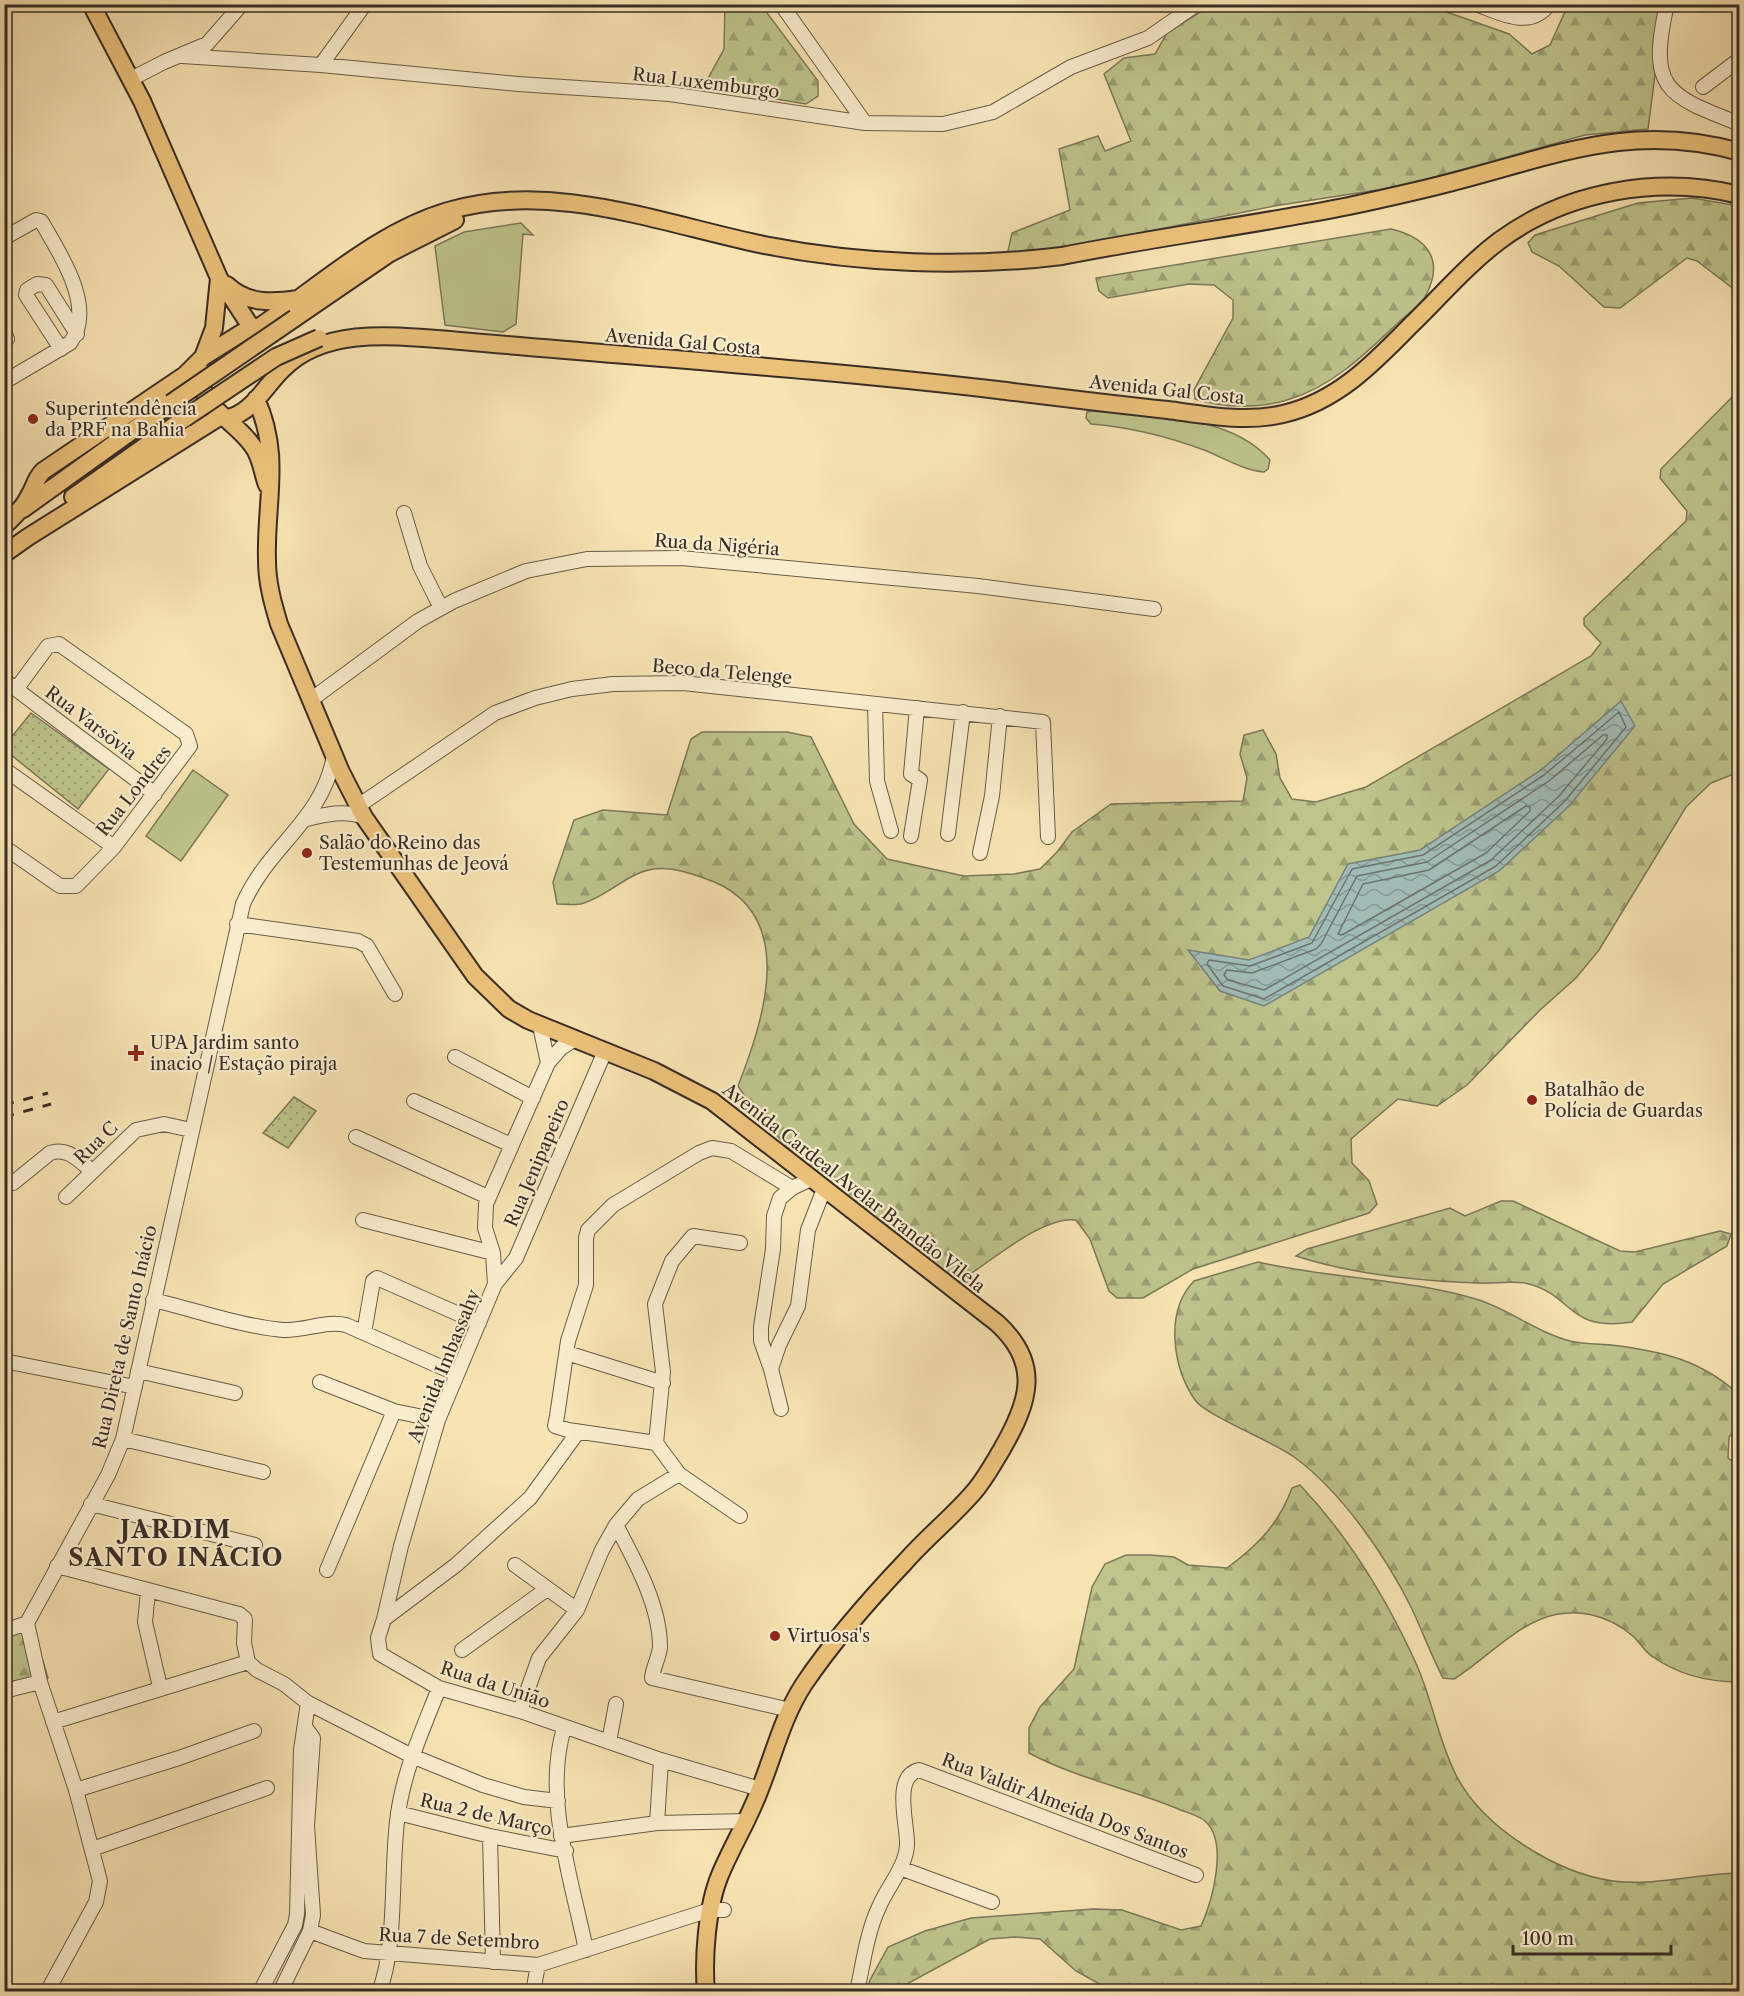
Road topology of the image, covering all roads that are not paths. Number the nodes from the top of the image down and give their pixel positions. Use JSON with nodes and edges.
{"nodes":[{"id":1,"x":91,"y":4,"type":"edge"},
{"id":2,"x":242,"y":4,"type":"edge"},
{"id":3,"x":365,"y":4,"type":"edge"},
{"id":4,"x":781,"y":4,"type":"edge"},
{"id":5,"x":1197,"y":4,"type":"edge"},
{"id":6,"x":1476,"y":4,"type":"edge"},
{"id":7,"x":1549,"y":4,"type":"edge"},
{"id":8,"x":1667,"y":4,"type":"edge"},
{"id":9,"x":182,"y":56,"type":"junction"},
{"id":10,"x":1740,"y":59,"type":"edge"},
{"id":11,"x":321,"y":65,"type":"junction"},
{"id":12,"x":131,"y":79,"type":"junction"},
{"id":13,"x":1703,"y":87,"type":"dead end"},
{"id":14,"x":865,"y":123,"type":"junction"},
{"id":15,"x":1740,"y":124,"type":"edge"},
{"id":16,"x":1740,"y":152,"type":"edge"},
{"id":17,"x":1740,"y":195,"type":"edge"},
{"id":18,"x":497,"y":203,"type":"junction"},
{"id":19,"x":4,"y":238,"type":"edge"},
{"id":20,"x":219,"y":278,"type":"junction"},
{"id":21,"x":300,"y":298,"type":"junction"},
{"id":22,"x":255,"y":327,"type":"junction"},
{"id":23,"x":4,"y":332,"type":"edge"},
{"id":24,"x":77,"y":334,"type":"junction"},
{"id":25,"x":4,"y":342,"type":"edge"},
{"id":26,"x":515,"y":346,"type":"junction"},
{"id":27,"x":61,"y":349,"type":"junction"},
{"id":28,"x":202,"y":358,"type":"junction"},
{"id":29,"x":274,"y":379,"type":"junction"},
{"id":30,"x":4,"y":382,"type":"edge"},
{"id":31,"x":256,"y":399,"type":"junction"},
{"id":32,"x":225,"y":417,"type":"junction"},
{"id":33,"x":270,"y":494,"type":"junction"},
{"id":34,"x":18,"y":513,"type":"junction"},
{"id":35,"x":404,"y":513,"type":"dead end"},
{"id":36,"x":4,"y":526,"type":"edge"},
{"id":37,"x":28,"y":537,"type":"junction"},
{"id":38,"x":4,"y":555,"type":"edge"},
{"id":39,"x":441,"y":609,"type":"junction"},
{"id":40,"x":1154,"y":609,"type":"dead end"},
{"id":41,"x":4,"y":680,"type":"edge"},
{"id":42,"x":17,"y":688,"type":"junction"},
{"id":43,"x":312,"y":699,"type":"junction"},
{"id":44,"x":875,"y":705,"type":"junction"},
{"id":45,"x":917,"y":708,"type":"junction"},
{"id":46,"x":963,"y":712,"type":"junction"},
{"id":47,"x":1000,"y":716,"type":"junction"},
{"id":48,"x":334,"y":756,"type":"junction"},
{"id":49,"x":4,"y":770,"type":"edge"},
{"id":50,"x":155,"y":794,"type":"junction"},
{"id":51,"x":361,"y":812,"type":"junction"},
{"id":52,"x":307,"y":819,"type":"junction"},
{"id":53,"x":891,"y":831,"type":"dead end"},
{"id":54,"x":948,"y":834,"type":"dead end"},
{"id":55,"x":911,"y":836,"type":"dead end"},
{"id":56,"x":1048,"y":837,"type":"dead end"},
{"id":57,"x":4,"y":847,"type":"edge"},
{"id":58,"x":114,"y":847,"type":"junction"},
{"id":59,"x":980,"y":853,"type":"dead end"},
{"id":60,"x":237,"y":924,"type":"junction"},
{"id":61,"x":395,"y":994,"type":"dead end"},
{"id":62,"x":540,"y":1026,"type":"junction"},
{"id":63,"x":575,"y":1040,"type":"junction"},
{"id":64,"x":604,"y":1051,"type":"junction"},
{"id":65,"x":455,"y":1057,"type":"dead end"},
{"id":66,"x":548,"y":1063,"type":"junction"},
{"id":67,"x":533,"y":1098,"type":"junction"},
{"id":68,"x":414,"y":1101,"type":"dead end"},
{"id":69,"x":191,"y":1130,"type":"junction"},
{"id":70,"x":356,"y":1137,"type":"dead end"},
{"id":71,"x":511,"y":1145,"type":"junction"},
{"id":72,"x":92,"y":1171,"type":"junction"},
{"id":73,"x":13,"y":1183,"type":"dead end"},
{"id":74,"x":817,"y":1184,"type":"junction"},
{"id":75,"x":792,"y":1188,"type":"junction"},
{"id":76,"x":66,"y":1197,"type":"dead end"},
{"id":77,"x":488,"y":1197,"type":"junction"},
{"id":78,"x":363,"y":1220,"type":"dead end"},
{"id":79,"x":740,"y":1243,"type":"dead end"},
{"id":80,"x":493,"y":1253,"type":"junction"},
{"id":81,"x":495,"y":1284,"type":"junction"},
{"id":82,"x":153,"y":1300,"type":"junction"},
{"id":83,"x":479,"y":1323,"type":"junction"},
{"id":84,"x":364,"y":1333,"type":"junction"},
{"id":85,"x":567,"y":1353,"type":"junction"},
{"id":86,"x":4,"y":1361,"type":"edge"},
{"id":87,"x":771,"y":1369,"type":"junction"},
{"id":88,"x":138,"y":1371,"type":"junction"},
{"id":89,"x":457,"y":1374,"type":"junction"},
{"id":90,"x":320,"y":1382,"type":"dead end"},
{"id":91,"x":663,"y":1383,"type":"junction"},
{"id":92,"x":135,"y":1387,"type":"junction"},
{"id":93,"x":235,"y":1393,"type":"dead end"},
{"id":94,"x":781,"y":1409,"type":"dead end"},
{"id":95,"x":394,"y":1412,"type":"junction"},
{"id":96,"x":438,"y":1420,"type":"junction"},
{"id":97,"x":578,"y":1432,"type":"junction"},
{"id":98,"x":123,"y":1439,"type":"junction"},
{"id":99,"x":656,"y":1443,"type":"junction"},
{"id":100,"x":263,"y":1472,"type":"dead end"},
{"id":101,"x":679,"y":1474,"type":"junction"},
{"id":102,"x":91,"y":1504,"type":"junction"},
{"id":103,"x":740,"y":1516,"type":"dead end"},
{"id":104,"x":616,"y":1525,"type":"junction"},
{"id":105,"x":255,"y":1545,"type":"dead end"},
{"id":106,"x":515,"y":1565,"type":"dead end"},
{"id":107,"x":57,"y":1566,"type":"junction"},
{"id":108,"x":327,"y":1570,"type":"dead end"},
{"id":109,"x":547,"y":1589,"type":"junction"},
{"id":110,"x":148,"y":1592,"type":"junction"},
{"id":111,"x":577,"y":1610,"type":"junction"},
{"id":112,"x":384,"y":1619,"type":"junction"},
{"id":113,"x":27,"y":1623,"type":"junction"},
{"id":114,"x":4,"y":1631,"type":"edge"},
{"id":115,"x":462,"y":1650,"type":"dead end"},
{"id":116,"x":248,"y":1662,"type":"junction"},
{"id":117,"x":40,"y":1682,"type":"junction"},
{"id":118,"x":160,"y":1688,"type":"junction"},
{"id":119,"x":439,"y":1688,"type":"junction"},
{"id":120,"x":4,"y":1691,"type":"edge"},
{"id":121,"x":308,"y":1703,"type":"junction"},
{"id":122,"x":616,"y":1704,"type":"dead end"},
{"id":123,"x":790,"y":1710,"type":"junction"},
{"id":124,"x":520,"y":1711,"type":"junction"},
{"id":125,"x":54,"y":1722,"type":"junction"},
{"id":126,"x":305,"y":1727,"type":"junction"},
{"id":127,"x":564,"y":1728,"type":"junction"},
{"id":128,"x":254,"y":1731,"type":"dead end"},
{"id":129,"x":609,"y":1742,"type":"junction"},
{"id":130,"x":412,"y":1756,"type":"junction"},
{"id":131,"x":661,"y":1760,"type":"junction"},
{"id":132,"x":267,"y":1788,"type":"dead end"},
{"id":133,"x":760,"y":1789,"type":"junction"},
{"id":134,"x":76,"y":1790,"type":"junction"},
{"id":135,"x":558,"y":1800,"type":"junction"},
{"id":136,"x":398,"y":1813,"type":"junction"},
{"id":137,"x":747,"y":1821,"type":"junction"},
{"id":138,"x":657,"y":1823,"type":"junction"},
{"id":139,"x":490,"y":1836,"type":"junction"},
{"id":140,"x":561,"y":1836,"type":"junction"},
{"id":141,"x":92,"y":1848,"type":"junction"},
{"id":142,"x":566,"y":1851,"type":"junction"},
{"id":143,"x":900,"y":1868,"type":"junction"},
{"id":144,"x":1196,"y":1875,"type":"dead end"},
{"id":145,"x":992,"y":1902,"type":"dead end"},
{"id":146,"x":717,"y":1910,"type":"junction"},
{"id":147,"x":310,"y":1931,"type":"junction"},
{"id":148,"x":586,"y":1950,"type":"junction"},
{"id":149,"x":388,"y":1954,"type":"junction"},
{"id":150,"x":493,"y":1962,"type":"junction"},
{"id":151,"x":538,"y":1965,"type":"junction"},
{"id":152,"x":47,"y":1992,"type":"edge"},
{"id":153,"x":260,"y":1992,"type":"edge"},
{"id":154,"x":280,"y":1992,"type":"edge"},
{"id":155,"x":380,"y":1992,"type":"edge"},
{"id":156,"x":533,"y":1992,"type":"edge"},
{"id":157,"x":706,"y":1992,"type":"edge"},
{"id":158,"x":858,"y":1992,"type":"edge"}],
"edges":[{"from":1,"to":12,"type":"main road"},
{"from":2,"to":9,"type":"street"},
{"from":3,"to":11,"type":"street"},
{"from":4,"to":14,"type":"street"},
{"from":5,"to":14,"type":"street","name":"Rua Luxemburgo"},
{"from":6,"to":7,"type":"street"},
{"from":8,"to":15,"type":"street"},
{"from":9,"to":11,"type":"street","name":"Rua Luxemburgo"},
{"from":9,"to":12,"type":"street"},
{"from":10,"to":13,"type":"street"},
{"from":11,"to":14,"type":"street","name":"Rua Luxemburgo"},
{"from":12,"to":20,"type":"main road"},
{"from":16,"to":18,"type":"main road"},
{"from":17,"to":26,"type":"main road","name":"Avenida Gal Costa"},
{"from":18,"to":21,"type":"main road"},
{"from":18,"to":34,"type":"main road","bridge":true},
{"from":19,"to":24,"type":"street"},
{"from":20,"to":21,"type":"main road"},
{"from":20,"to":22,"type":"main road"},
{"from":20,"to":28,"type":"main road"},
{"from":21,"to":22,"type":"main road"},
{"from":22,"to":28,"type":"main road"},
{"from":22,"to":29,"type":"main road"},
{"from":23,"to":25,"type":"street"},
{"from":24,"to":27,"type":"street"},
{"from":24,"to":27,"type":"street"},
{"from":26,"to":29,"type":"main road","name":"Avenida Gal Costa"},
{"from":26,"to":37,"type":"main road","name":"Avenida Gal Costa","bridge":true},
{"from":27,"to":30,"type":"street"},
{"from":28,"to":32,"type":"main road"},
{"from":28,"to":34,"type":"main road"},
{"from":29,"to":31,"type":"main road","name":"Avenida Gal Costa"},
{"from":31,"to":32,"type":"main road","name":"Avenida Gal Costa"},
{"from":31,"to":33,"type":"main road","name":"Avenida Cardeal Avelar Brandão Vilela"},
{"from":32,"to":33,"type":"main road","name":"Avenida Cardeal Avelar Brandão Vilela"},
{"from":32,"to":37,"type":"main road","name":"Avenida Gal Costa"},
{"from":33,"to":43,"type":"main road","name":"Avenida Cardeal Avelar Brandão Vilela"},
{"from":34,"to":36,"type":"main road"},
{"from":35,"to":39,"type":"street"},
{"from":37,"to":38,"type":"main road"},
{"from":39,"to":40,"type":"street","name":"Rua da Nigéria"},
{"from":39,"to":43,"type":"street","name":"Rua da Nigéria"},
{"from":41,"to":42,"type":"street","name":"Rua Varsōvia"},
{"from":42,"to":50,"type":"street","name":"Rua Varsōvia"},
{"from":42,"to":50,"type":"street","name":"Rua Londres"},
{"from":43,"to":48,"type":"main road","name":"Avenida Cardeal Avelar Brandão Vilela"},
{"from":44,"to":45,"type":"street","name":"Beco da Telenge"},
{"from":44,"to":51,"type":"street","name":"Beco da Telenge"},
{"from":44,"to":53,"type":"street"},
{"from":45,"to":46,"type":"street","name":"Beco da Telenge"},
{"from":45,"to":55,"type":"street"},
{"from":46,"to":47,"type":"street","name":"Beco da Telenge"},
{"from":46,"to":54,"type":"street"},
{"from":47,"to":56,"type":"street","name":"Beco da Telenge"},
{"from":47,"to":59,"type":"street"},
{"from":48,"to":51,"type":"main road","name":"Avenida Cardeal Avelar Brandão Vilela"},
{"from":48,"to":52,"type":"street","name":"Rua Direta de Santo Inácio"},
{"from":49,"to":58,"type":"street"},
{"from":50,"to":58,"type":"street","name":"Rua Londres"},
{"from":51,"to":52,"type":"street"},
{"from":51,"to":62,"type":"main road","name":"Avenida Cardeal Avelar Brandão Vilela"},
{"from":52,"to":60,"type":"street","name":"Rua Direta de Santo Inácio"},
{"from":57,"to":58,"type":"street","name":"Rua Londres"},
{"from":60,"to":61,"type":"street"},
{"from":60,"to":69,"type":"street","name":"Rua Direta de Santo Inácio"},
{"from":62,"to":63,"type":"main road","name":"Avenida Cardeal Avelar Brandão Vilela"},
{"from":62,"to":66,"type":"street"},
{"from":63,"to":64,"type":"main road","name":"Avenida Cardeal Avelar Brandão Vilela"},
{"from":63,"to":66,"type":"street","name":"Avenida Imbassahy"},
{"from":64,"to":74,"type":"main road","name":"Avenida Cardeal Avelar Brandão Vilela"},
{"from":64,"to":81,"type":"street","name":"Rua Jenipapeiro"},
{"from":65,"to":67,"type":"street"},
{"from":66,"to":67,"type":"street","name":"Avenida Imbassahy"},
{"from":67,"to":71,"type":"street","name":"Avenida Imbassahy"},
{"from":68,"to":71,"type":"street"},
{"from":69,"to":72,"type":"street","name":"Rua C"},
{"from":69,"to":82,"type":"street","name":"Rua Direta de Santo Inácio"},
{"from":70,"to":77,"type":"street"},
{"from":71,"to":77,"type":"street","name":"Avenida Imbassahy"},
{"from":72,"to":73,"type":"street"},
{"from":72,"to":76,"type":"street","name":"Rua C"},
{"from":74,"to":75,"type":"street"},
{"from":74,"to":87,"type":"street"},
{"from":74,"to":123,"type":"main road","name":"Avenida Cardeal Avelar Brandão Vilela"},
{"from":75,"to":85,"type":"street"},
{"from":75,"to":87,"type":"street"},
{"from":77,"to":80,"type":"street","name":"Avenida Imbassahy"},
{"from":78,"to":80,"type":"street"},
{"from":79,"to":91,"type":"street"},
{"from":80,"to":81,"type":"street","name":"Avenida Imbassahy"},
{"from":81,"to":83,"type":"street","name":"Avenida Imbassahy"},
{"from":82,"to":84,"type":"street"},
{"from":82,"to":88,"type":"street","name":"Rua Direta de Santo Inácio"},
{"from":83,"to":84,"type":"street"},
{"from":83,"to":89,"type":"street","name":"Avenida Imbassahy"},
{"from":84,"to":89,"type":"street"},
{"from":85,"to":91,"type":"street"},
{"from":85,"to":97,"type":"street"},
{"from":86,"to":92,"type":"street"},
{"from":87,"to":94,"type":"street"},
{"from":88,"to":92,"type":"street","name":"Rua Direta de Santo Inácio"},
{"from":88,"to":93,"type":"street"},
{"from":89,"to":96,"type":"street","name":"Avenida Imbassahy"},
{"from":90,"to":95,"type":"street"},
{"from":91,"to":99,"type":"street"},
{"from":92,"to":98,"type":"street","name":"Rua Direta de Santo Inácio"},
{"from":95,"to":96,"type":"street"},
{"from":95,"to":108,"type":"street"},
{"from":96,"to":112,"type":"street","name":"Avenida Imbassahy"},
{"from":97,"to":99,"type":"street"},
{"from":97,"to":112,"type":"street"},
{"from":98,"to":100,"type":"street"},
{"from":98,"to":102,"type":"street","name":"Rua Direta de Santo Inácio"},
{"from":99,"to":101,"type":"street"},
{"from":101,"to":103,"type":"street"},
{"from":101,"to":104,"type":"street"},
{"from":102,"to":105,"type":"street"},
{"from":102,"to":107,"type":"street","name":"Rua Direta de Santo Inácio"},
{"from":104,"to":111,"type":"street"},
{"from":104,"to":123,"type":"street"},
{"from":106,"to":109,"type":"street"},
{"from":107,"to":110,"type":"street"},
{"from":107,"to":113,"type":"street","name":"Rua Direta de Santo Inácio"},
{"from":109,"to":111,"type":"street"},
{"from":109,"to":115,"type":"street"},
{"from":110,"to":116,"type":"street"},
{"from":110,"to":118,"type":"street"},
{"from":111,"to":124,"type":"street"},
{"from":112,"to":119,"type":"street","name":"Rua da União"},
{"from":113,"to":114,"type":"street"},
{"from":113,"to":117,"type":"street"},
{"from":116,"to":118,"type":"street"},
{"from":116,"to":121,"type":"street"},
{"from":117,"to":120,"type":"street"},
{"from":117,"to":125,"type":"street"},
{"from":118,"to":125,"type":"street"},
{"from":119,"to":124,"type":"street","name":"Rua da União"},
{"from":119,"to":130,"type":"street"},
{"from":121,"to":126,"type":"street"},
{"from":121,"to":130,"type":"street"},
{"from":122,"to":129,"type":"street"},
{"from":123,"to":133,"type":"main road","name":"Avenida Cardeal Avelar Brandão Vilela"},
{"from":124,"to":127,"type":"street","name":"Rua da União"},
{"from":125,"to":134,"type":"street"},
{"from":126,"to":147,"type":"street"},
{"from":126,"to":153,"type":"street"},
{"from":127,"to":129,"type":"street","name":"Rua da União"},
{"from":127,"to":135,"type":"street"},
{"from":128,"to":134,"type":"street"},
{"from":129,"to":131,"type":"street","name":"Rua da União"},
{"from":130,"to":135,"type":"street"},
{"from":130,"to":136,"type":"street"},
{"from":131,"to":133,"type":"street","name":"Rua da União"},
{"from":131,"to":138,"type":"street"},
{"from":132,"to":141,"type":"street"},
{"from":133,"to":137,"type":"main road","name":"Avenida Cardeal Avelar Brandão Vilela"},
{"from":134,"to":141,"type":"street"},
{"from":135,"to":140,"type":"street"},
{"from":136,"to":139,"type":"street","name":"Rua 2 de Março"},
{"from":136,"to":149,"type":"street"},
{"from":137,"to":138,"type":"street","name":"Rua 2 de Março"},
{"from":137,"to":146,"type":"main road","name":"Avenida Cardeal Avelar Brandão Vilela"},
{"from":138,"to":140,"type":"street","name":"Rua 2 de Março"},
{"from":139,"to":142,"type":"street","name":"Rua 2 de Março"},
{"from":139,"to":150,"type":"street"},
{"from":140,"to":142,"type":"street"},
{"from":141,"to":152,"type":"street"},
{"from":142,"to":148,"type":"street"},
{"from":143,"to":144,"type":"street","name":"Rua Valdir Almeida Dos Santos"},
{"from":143,"to":145,"type":"street"},
{"from":143,"to":158,"type":"street","name":"Rua Valdir Almeida Dos Santos"},
{"from":146,"to":148,"type":"street","name":"Rua 7 de Setembro"},
{"from":146,"to":157,"type":"main road","name":"Avenida Cardeal Avelar Brandão Vilela"},
{"from":147,"to":149,"type":"street","name":"Rua 7 de Setembro"},
{"from":147,"to":154,"type":"street"},
{"from":148,"to":151,"type":"street","name":"Rua 7 de Setembro"},
{"from":149,"to":150,"type":"street","name":"Rua 7 de Setembro"},
{"from":149,"to":155,"type":"street"},
{"from":150,"to":151,"type":"street","name":"Rua 7 de Setembro"},
{"from":151,"to":156,"type":"street"}]}
